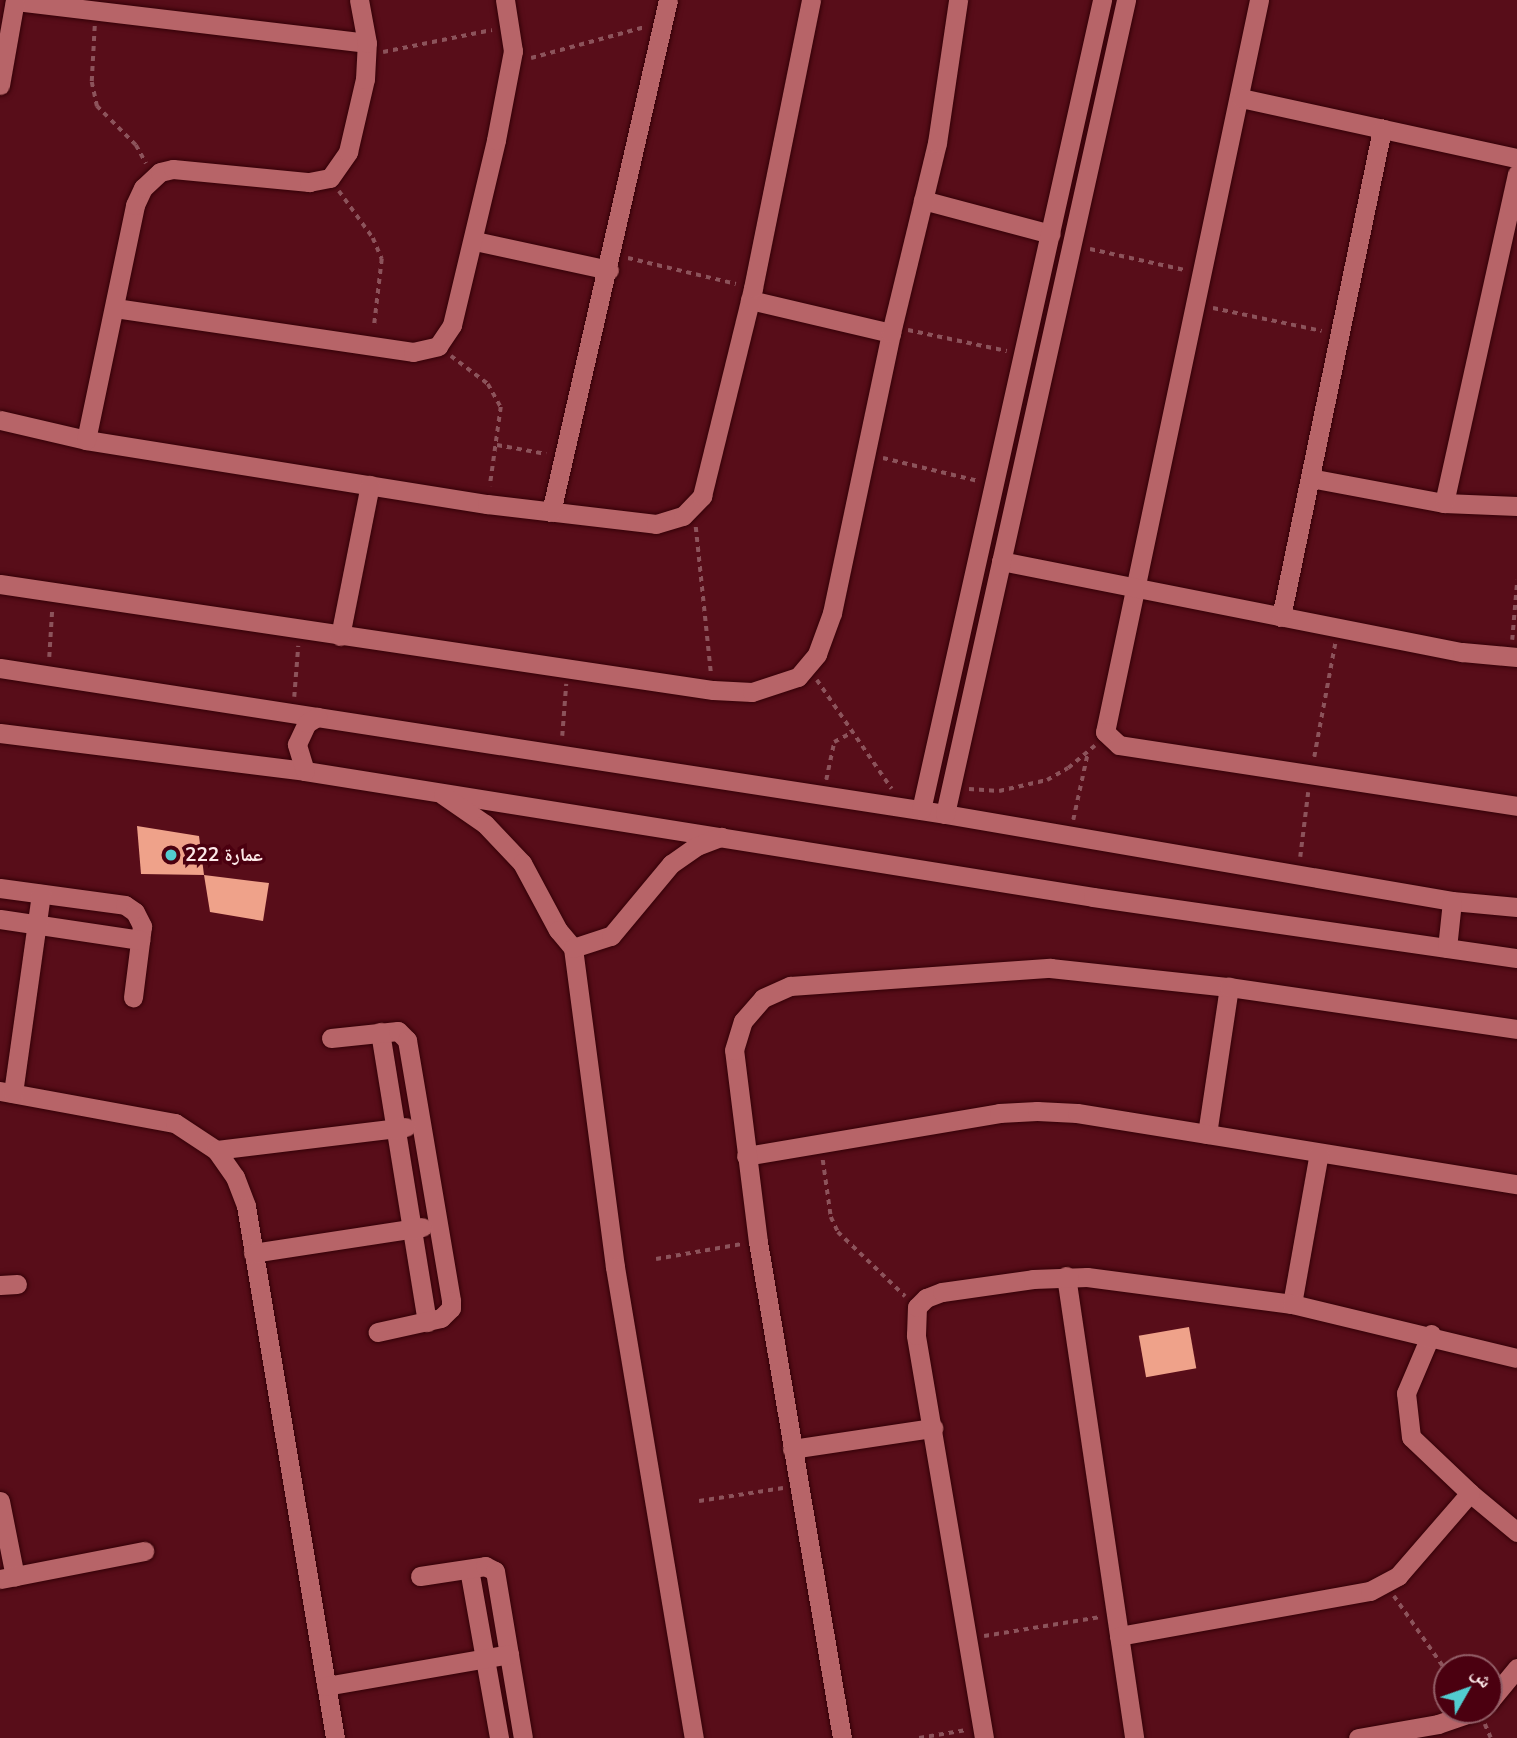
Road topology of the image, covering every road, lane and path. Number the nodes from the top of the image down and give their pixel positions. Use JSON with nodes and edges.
{"nodes":[{"id":1,"x":15,"y":0,"type":"edge"},
{"id":2,"x":359,"y":0,"type":"edge"},
{"id":3,"x":505,"y":0,"type":"edge"},
{"id":4,"x":668,"y":0,"type":"edge"},
{"id":5,"x":811,"y":0,"type":"edge"},
{"id":6,"x":958,"y":0,"type":"edge"},
{"id":7,"x":1102,"y":0,"type":"edge"},
{"id":8,"x":1126,"y":0,"type":"edge"},
{"id":9,"x":1259,"y":0,"type":"edge"},
{"id":10,"x":96,"y":10,"type":"junction"},
{"id":11,"x":664,"y":22,"type":"junction"},
{"id":12,"x":513,"y":26,"type":"junction"},
{"id":13,"x":367,"y":49,"type":"junction"},
{"id":14,"x":511,"y":64,"type":"junction"},
{"id":15,"x":0,"y":85,"type":"edge"},
{"id":16,"x":1081,"y":92,"type":"junction"},
{"id":17,"x":1104,"y":98,"type":"junction"},
{"id":18,"x":1241,"y":98,"type":"junction"},
{"id":19,"x":1382,"y":128,"type":"junction"},
{"id":20,"x":1517,"y":158,"type":"edge"},
{"id":21,"x":1517,"y":174,"type":"edge"},
{"id":22,"x":330,"y":178,"type":"junction"},
{"id":23,"x":150,"y":180,"type":"junction"},
{"id":24,"x":923,"y":200,"type":"junction"},
{"id":25,"x":1051,"y":234,"type":"junction"},
{"id":26,"x":475,"y":241,"type":"junction"},
{"id":27,"x":1072,"y":244,"type":"junction"},
{"id":28,"x":610,"y":262,"type":"junction"},
{"id":29,"x":1204,"y":275,"type":"junction"},
{"id":30,"x":751,"y":294,"type":"junction"},
{"id":31,"x":1198,"y":304,"type":"junction"},
{"id":32,"x":115,"y":308,"type":"junction"},
{"id":33,"x":892,"y":330,"type":"junction"},
{"id":34,"x":1339,"y":335,"type":"junction"},
{"id":35,"x":371,"y":345,"type":"junction"},
{"id":36,"x":438,"y":346,"type":"junction"},
{"id":37,"x":1023,"y":355,"type":"junction"},
{"id":38,"x":1011,"y":408,"type":"junction"},
{"id":39,"x":1035,"y":412,"type":"junction"},
{"id":40,"x":0,"y":421,"type":"edge"},
{"id":41,"x":86,"y":440,"type":"junction"},
{"id":42,"x":497,"y":445,"type":"junction"},
{"id":43,"x":865,"y":454,"type":"junction"},
{"id":44,"x":564,"y":457,"type":"junction"},
{"id":45,"x":1310,"y":478,"type":"junction"},
{"id":46,"x":369,"y":485,"type":"junction"},
{"id":47,"x":993,"y":485,"type":"junction"},
{"id":48,"x":1444,"y":503,"type":"junction"},
{"id":49,"x":487,"y":504,"type":"junction"},
{"id":50,"x":1517,"y":506,"type":"edge"},
{"id":51,"x":694,"y":508,"type":"junction"},
{"id":52,"x":551,"y":512,"type":"junction"},
{"id":53,"x":1001,"y":561,"type":"junction"},
{"id":54,"x":1517,"y":580,"type":"edge"},
{"id":55,"x":0,"y":584,"type":"edge"},
{"id":56,"x":1138,"y":589,"type":"junction"},
{"id":57,"x":53,"y":592,"type":"junction"},
{"id":58,"x":1281,"y":617,"type":"junction"},
{"id":59,"x":1338,"y":628,"type":"junction"},
{"id":60,"x":299,"y":630,"type":"junction"},
{"id":61,"x":340,"y":636,"type":"junction"},
{"id":62,"x":1514,"y":657,"type":"edge"},
{"id":63,"x":808,"y":667,"type":"junction"},
{"id":64,"x":0,"y":668,"type":"edge"},
{"id":65,"x":568,"y":672,"type":"junction"},
{"id":66,"x":47,"y":674,"type":"junction"},
{"id":67,"x":713,"y":690,"type":"junction"},
{"id":68,"x":293,"y":713,"type":"junction"},
{"id":69,"x":317,"y":717,"type":"junction"},
{"id":70,"x":853,"y":732,"type":"junction"},
{"id":71,"x":1105,"y":732,"type":"junction"},
{"id":72,"x":0,"y":733,"type":"edge"},
{"id":73,"x":1087,"y":753,"type":"junction"},
{"id":74,"x":560,"y":754,"type":"junction"},
{"id":75,"x":305,"y":771,"type":"junction"},
{"id":76,"x":1311,"y":774,"type":"junction"},
{"id":77,"x":951,"y":785,"type":"junction"},
{"id":78,"x":440,"y":793,"type":"junction"},
{"id":79,"x":823,"y":795,"type":"junction"},
{"id":80,"x":1517,"y":806,"type":"edge"},
{"id":81,"x":913,"y":809,"type":"junction"},
{"id":82,"x":945,"y":814,"type":"junction"},
{"id":83,"x":724,"y":836,"type":"junction"},
{"id":84,"x":1069,"y":836,"type":"junction"},
{"id":85,"x":1298,"y":875,"type":"junction"},
{"id":86,"x":0,"y":888,"type":"edge"},
{"id":87,"x":41,"y":894,"type":"junction"},
{"id":88,"x":1451,"y":901,"type":"junction"},
{"id":89,"x":1517,"y":907,"type":"edge"},
{"id":90,"x":0,"y":919,"type":"edge"},
{"id":91,"x":36,"y":925,"type":"junction"},
{"id":92,"x":140,"y":940,"type":"junction"},
{"id":93,"x":573,"y":948,"type":"junction"},
{"id":94,"x":1447,"y":948,"type":"junction"},
{"id":95,"x":1517,"y":958,"type":"edge"},
{"id":96,"x":1229,"y":987,"type":"junction"},
{"id":97,"x":133,"y":997,"type":"dead end"},
{"id":98,"x":1517,"y":1029,"type":"edge"},
{"id":99,"x":380,"y":1032,"type":"junction"},
{"id":100,"x":331,"y":1038,"type":"dead end"},
{"id":101,"x":6,"y":1092,"type":"edge"},
{"id":102,"x":421,"y":1125,"type":"junction"},
{"id":103,"x":395,"y":1129,"type":"junction"},
{"id":104,"x":1207,"y":1134,"type":"junction"},
{"id":105,"x":821,"y":1144,"type":"junction"},
{"id":106,"x":216,"y":1150,"type":"junction"},
{"id":107,"x":1319,"y":1153,"type":"junction"},
{"id":108,"x":746,"y":1156,"type":"junction"},
{"id":109,"x":1517,"y":1184,"type":"edge"},
{"id":110,"x":439,"y":1224,"type":"junction"},
{"id":111,"x":412,"y":1228,"type":"junction"},
{"id":112,"x":758,"y":1242,"type":"junction"},
{"id":113,"x":253,"y":1253,"type":"junction"},
{"id":114,"x":656,"y":1259,"type":"dead end"},
{"id":115,"x":1066,"y":1276,"type":"junction"},
{"id":116,"x":1292,"y":1304,"type":"junction"},
{"id":117,"x":917,"y":1307,"type":"junction"},
{"id":118,"x":427,"y":1322,"type":"junction"},
{"id":119,"x":377,"y":1332,"type":"dead end"},
{"id":120,"x":1431,"y":1334,"type":"junction"},
{"id":121,"x":1517,"y":1358,"type":"edge"},
{"id":122,"x":933,"y":1429,"type":"junction"},
{"id":123,"x":792,"y":1449,"type":"junction"},
{"id":124,"x":799,"y":1486,"type":"junction"},
{"id":125,"x":1470,"y":1493,"type":"junction"},
{"id":126,"x":0,"y":1501,"type":"edge"},
{"id":127,"x":699,"y":1502,"type":"dead end"},
{"id":128,"x":1517,"y":1532,"type":"edge"},
{"id":129,"x":144,"y":1551,"type":"dead end"},
{"id":130,"x":469,"y":1569,"type":"junction"},
{"id":131,"x":420,"y":1576,"type":"dead end"},
{"id":132,"x":7,"y":1578,"type":"edge"},
{"id":133,"x":1387,"y":1586,"type":"junction"},
{"id":134,"x":1115,"y":1615,"type":"junction"},
{"id":135,"x":1119,"y":1636,"type":"junction"},
{"id":136,"x":968,"y":1639,"type":"junction"},
{"id":137,"x":509,"y":1654,"type":"junction"},
{"id":138,"x":1434,"y":1654,"type":"edge"},
{"id":139,"x":485,"y":1659,"type":"junction"},
{"id":140,"x":1517,"y":1668,"type":"edge"},
{"id":141,"x":1503,"y":1685,"type":"edge"},
{"id":142,"x":326,"y":1686,"type":"junction"},
{"id":143,"x":1438,"y":1724,"type":"edge"},
{"id":144,"x":983,"y":1732,"type":"edge"},
{"id":145,"x":335,"y":1738,"type":"edge"},
{"id":146,"x":499,"y":1738,"type":"edge"},
{"id":147,"x":523,"y":1738,"type":"edge"},
{"id":148,"x":694,"y":1738,"type":"edge"},
{"id":149,"x":842,"y":1738,"type":"edge"},
{"id":150,"x":919,"y":1738,"type":"edge"},
{"id":151,"x":1134,"y":1738,"type":"edge"},
{"id":152,"x":1358,"y":1738,"type":"edge"}],
"edges":[{"from":1,"to":10,"type":"street"},
{"from":1,"to":15,"type":"street"},
{"from":2,"to":13,"type":"street"},
{"from":3,"to":12,"type":"street"},
{"from":4,"to":11,"type":"street"},
{"from":5,"to":30,"type":"street"},
{"from":6,"to":24,"type":"street"},
{"from":7,"to":16,"type":"street"},
{"from":8,"to":17,"type":"street"},
{"from":9,"to":18,"type":"street"},
{"from":10,"to":13,"type":"street"},
{"from":10,"to":23,"type":"path"},
{"from":11,"to":14,"type":"path"},
{"from":11,"to":28,"type":"street"},
{"from":12,"to":13,"type":"path"},
{"from":12,"to":14,"type":"street"},
{"from":13,"to":22,"type":"street"},
{"from":14,"to":26,"type":"street"},
{"from":16,"to":17,"type":"street"},
{"from":16,"to":25,"type":"street"},
{"from":17,"to":27,"type":"street"},
{"from":18,"to":19,"type":"street"},
{"from":18,"to":29,"type":"street"},
{"from":19,"to":20,"type":"street"},
{"from":19,"to":34,"type":"street"},
{"from":21,"to":48,"type":"street"},
{"from":22,"to":23,"type":"street"},
{"from":22,"to":35,"type":"path"},
{"from":23,"to":32,"type":"street"},
{"from":24,"to":25,"type":"street"},
{"from":24,"to":33,"type":"street"},
{"from":25,"to":37,"type":"street"},
{"from":26,"to":28,"type":"street"},
{"from":26,"to":36,"type":"street"},
{"from":27,"to":29,"type":"path"},
{"from":27,"to":39,"type":"street"},
{"from":28,"to":30,"type":"path"},
{"from":28,"to":44,"type":"street"},
{"from":29,"to":31,"type":"street"},
{"from":30,"to":33,"type":"street"},
{"from":30,"to":51,"type":"street"},
{"from":31,"to":34,"type":"path"},
{"from":31,"to":56,"type":"street"},
{"from":32,"to":35,"type":"street"},
{"from":32,"to":41,"type":"street"},
{"from":33,"to":37,"type":"path"},
{"from":33,"to":43,"type":"street"},
{"from":34,"to":45,"type":"street"},
{"from":35,"to":36,"type":"street"},
{"from":36,"to":42,"type":"path"},
{"from":37,"to":38,"type":"street"},
{"from":38,"to":39,"type":"street"},
{"from":38,"to":47,"type":"street"},
{"from":39,"to":53,"type":"street"},
{"from":40,"to":41,"type":"street"},
{"from":41,"to":46,"type":"street"},
{"from":42,"to":44,"type":"path"},
{"from":42,"to":49,"type":"path"},
{"from":43,"to":47,"type":"path"},
{"from":43,"to":63,"type":"street"},
{"from":44,"to":52,"type":"street"},
{"from":45,"to":48,"type":"street"},
{"from":45,"to":58,"type":"street"},
{"from":46,"to":49,"type":"street"},
{"from":46,"to":61,"type":"street"},
{"from":47,"to":81,"type":"street"},
{"from":48,"to":50,"type":"street"},
{"from":49,"to":52,"type":"street"},
{"from":51,"to":52,"type":"street"},
{"from":51,"to":67,"type":"path"},
{"from":53,"to":56,"type":"street"},
{"from":53,"to":77,"type":"street"},
{"from":54,"to":62,"type":"path"},
{"from":55,"to":57,"type":"street"},
{"from":56,"to":58,"type":"street"},
{"from":56,"to":71,"type":"street"},
{"from":57,"to":60,"type":"street"},
{"from":57,"to":66,"type":"path"},
{"from":58,"to":59,"type":"street"},
{"from":59,"to":62,"type":"street"},
{"from":59,"to":76,"type":"path"},
{"from":60,"to":61,"type":"street"},
{"from":60,"to":68,"type":"path"},
{"from":61,"to":65,"type":"street"},
{"from":63,"to":67,"type":"street"},
{"from":63,"to":70,"type":"path"},
{"from":64,"to":66,"type":"street"},
{"from":65,"to":67,"type":"street"},
{"from":65,"to":74,"type":"path"},
{"from":66,"to":68,"type":"street"},
{"from":68,"to":69,"type":"street"},
{"from":69,"to":74,"type":"street"},
{"from":69,"to":75,"type":"street"},
{"from":70,"to":79,"type":"path"},
{"from":70,"to":81,"type":"path"},
{"from":71,"to":73,"type":"path"},
{"from":71,"to":76,"type":"street"},
{"from":72,"to":75,"type":"street"},
{"from":73,"to":77,"type":"path"},
{"from":73,"to":84,"type":"path"},
{"from":74,"to":79,"type":"street"},
{"from":75,"to":78,"type":"street"},
{"from":76,"to":80,"type":"street"},
{"from":76,"to":85,"type":"path"},
{"from":77,"to":82,"type":"street"},
{"from":78,"to":83,"type":"street"},
{"from":78,"to":93,"type":"street"},
{"from":79,"to":81,"type":"street"},
{"from":81,"to":82,"type":"street"},
{"from":82,"to":84,"type":"street"},
{"from":83,"to":93,"type":"street"},
{"from":83,"to":94,"type":"street"},
{"from":84,"to":85,"type":"street"},
{"from":85,"to":88,"type":"street"},
{"from":86,"to":87,"type":"street"},
{"from":87,"to":91,"type":"street"},
{"from":87,"to":92,"type":"street"},
{"from":88,"to":89,"type":"street"},
{"from":88,"to":94,"type":"street"},
{"from":90,"to":91,"type":"street"},
{"from":91,"to":92,"type":"street"},
{"from":91,"to":101,"type":"street"},
{"from":92,"to":97,"type":"street"},
{"from":93,"to":148,"type":"street"},
{"from":94,"to":95,"type":"street"},
{"from":96,"to":98,"type":"street"},
{"from":96,"to":104,"type":"street"},
{"from":96,"to":108,"type":"street"},
{"from":99,"to":100,"type":"street"},
{"from":99,"to":102,"type":"street"},
{"from":99,"to":103,"type":"street"},
{"from":101,"to":106,"type":"street"},
{"from":102,"to":103,"type":"street"},
{"from":102,"to":110,"type":"street"},
{"from":103,"to":106,"type":"street"},
{"from":103,"to":111,"type":"street"},
{"from":104,"to":105,"type":"street"},
{"from":104,"to":107,"type":"street"},
{"from":105,"to":108,"type":"street"},
{"from":105,"to":117,"type":"path"},
{"from":106,"to":113,"type":"street"},
{"from":107,"to":109,"type":"street"},
{"from":107,"to":116,"type":"street"},
{"from":108,"to":112,"type":"street"},
{"from":110,"to":111,"type":"street"},
{"from":110,"to":118,"type":"street"},
{"from":111,"to":113,"type":"street"},
{"from":111,"to":118,"type":"street"},
{"from":112,"to":114,"type":"path"},
{"from":112,"to":123,"type":"street"},
{"from":113,"to":142,"type":"street"},
{"from":115,"to":116,"type":"street"},
{"from":115,"to":117,"type":"street"},
{"from":115,"to":134,"type":"street"},
{"from":116,"to":120,"type":"street"},
{"from":117,"to":122,"type":"street"},
{"from":118,"to":119,"type":"street"},
{"from":120,"to":121,"type":"street"},
{"from":120,"to":125,"type":"street"},
{"from":122,"to":123,"type":"street"},
{"from":122,"to":136,"type":"street"},
{"from":123,"to":124,"type":"street"},
{"from":124,"to":127,"type":"path"},
{"from":124,"to":149,"type":"street"},
{"from":125,"to":128,"type":"street"},
{"from":125,"to":133,"type":"street"},
{"from":126,"to":132,"type":"street"},
{"from":129,"to":132,"type":"street"},
{"from":130,"to":131,"type":"street"},
{"from":130,"to":137,"type":"street"},
{"from":130,"to":139,"type":"street"},
{"from":133,"to":135,"type":"street"},
{"from":133,"to":138,"type":"path"},
{"from":134,"to":135,"type":"street"},
{"from":134,"to":136,"type":"path"},
{"from":135,"to":151,"type":"street"},
{"from":136,"to":144,"type":"street"},
{"from":137,"to":139,"type":"street"},
{"from":137,"to":147,"type":"street"},
{"from":139,"to":142,"type":"street"},
{"from":139,"to":146,"type":"street"},
{"from":140,"to":141,"type":"street"},
{"from":142,"to":145,"type":"street"},
{"from":143,"to":152,"type":"street"},
{"from":144,"to":150,"type":"path"}]}
